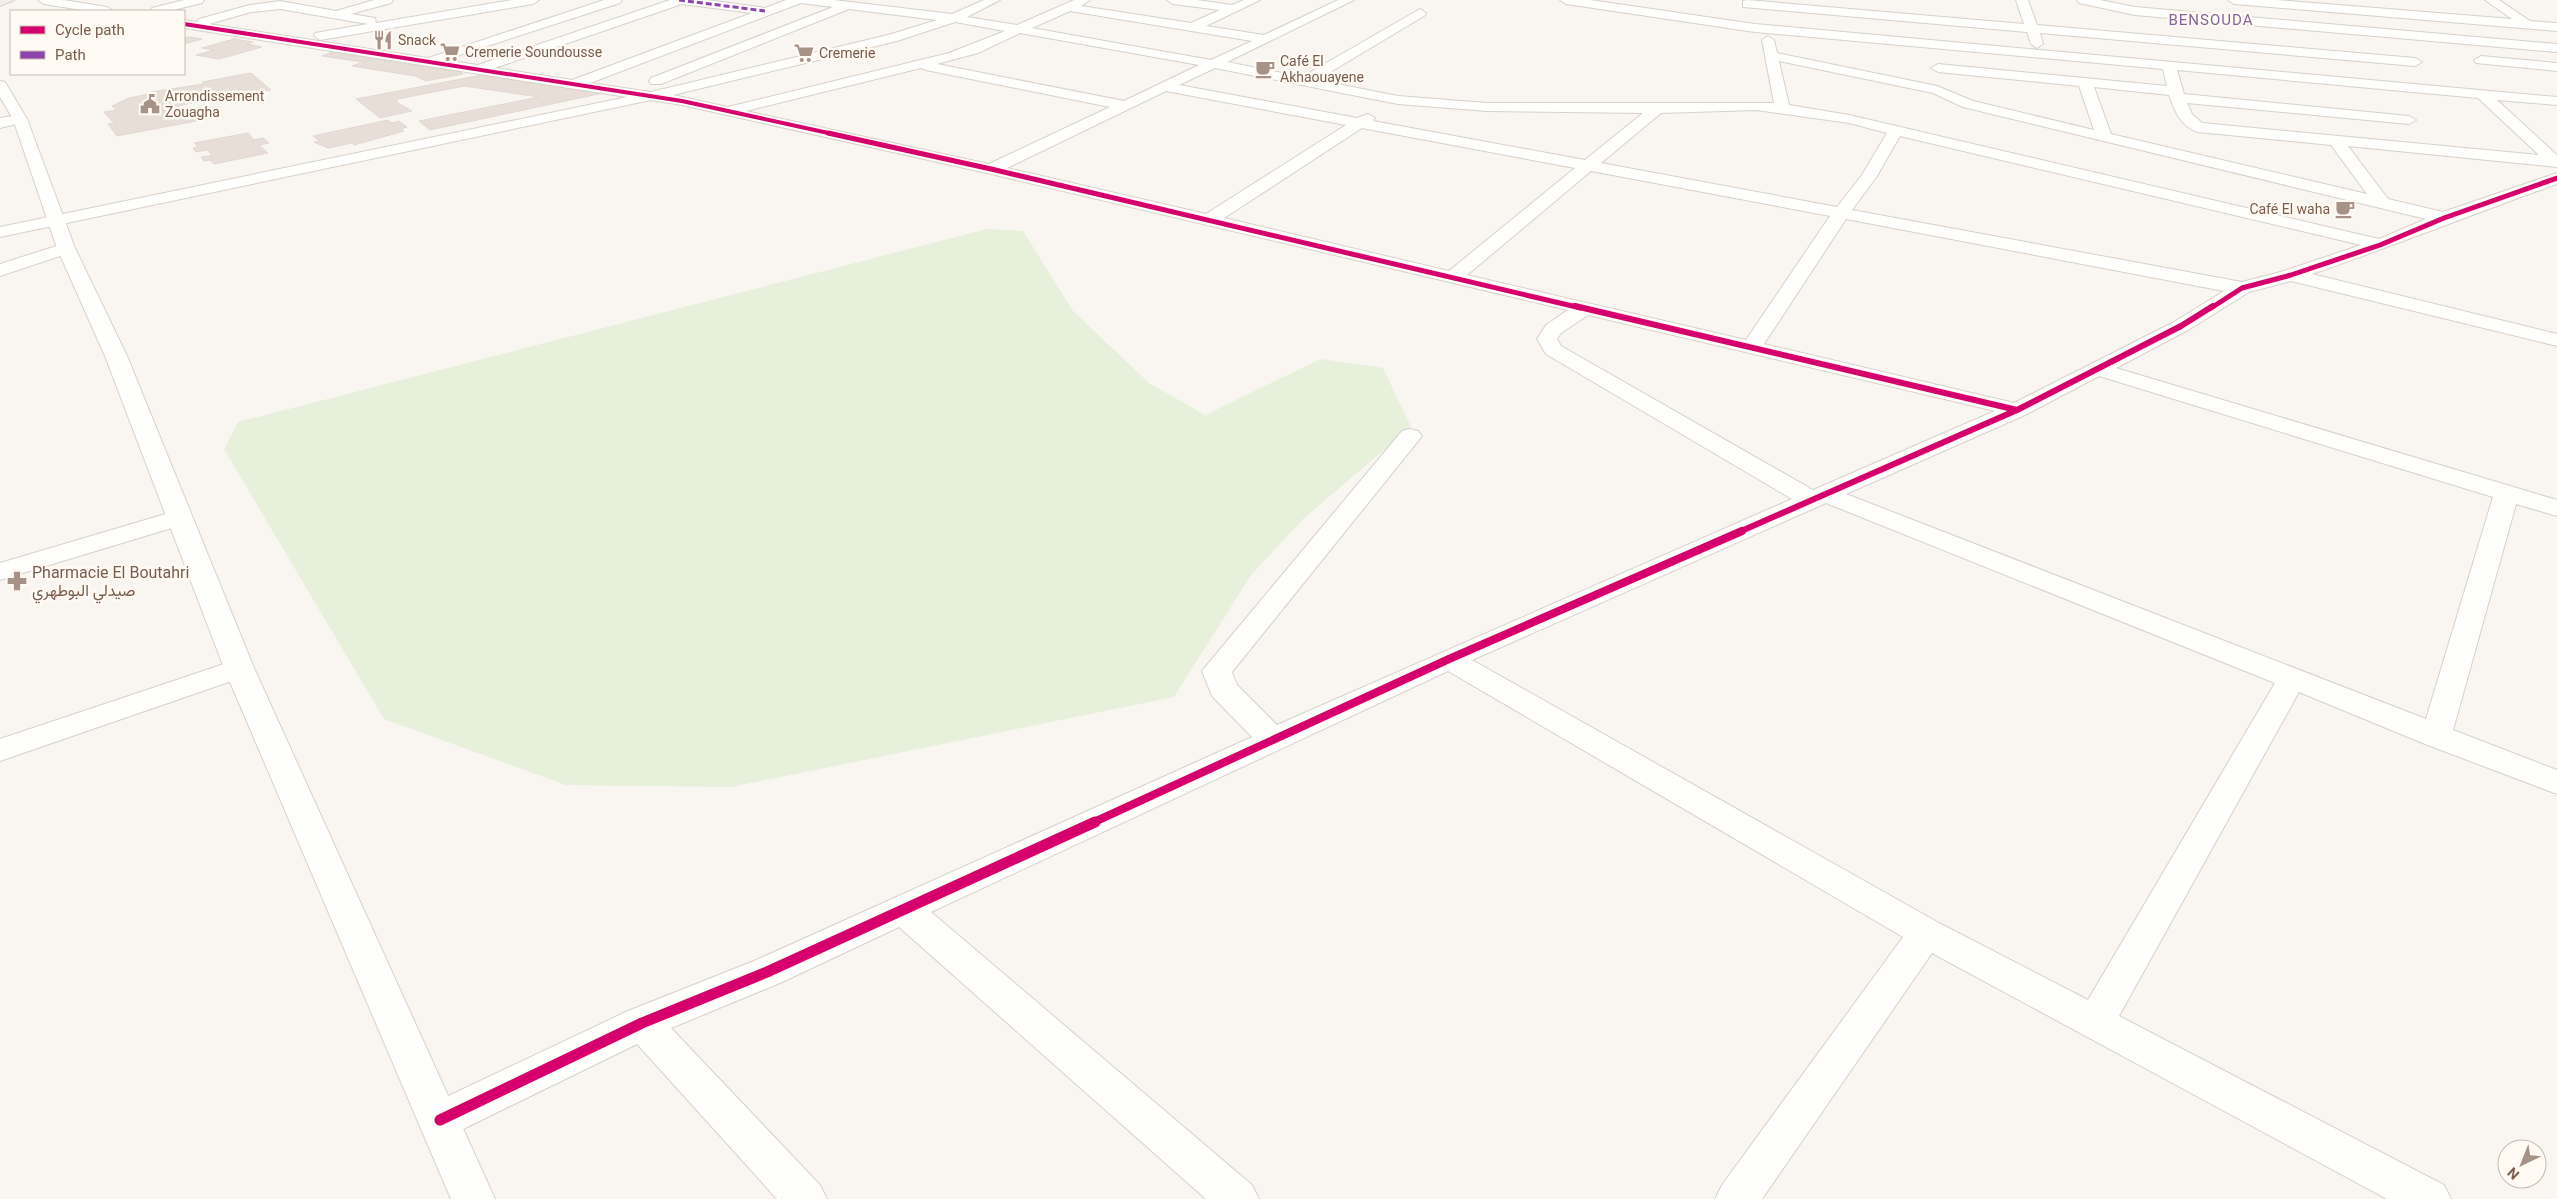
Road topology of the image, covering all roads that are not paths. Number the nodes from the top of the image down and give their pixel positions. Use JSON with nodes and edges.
{"nodes":[{"id":1,"x":8,"y":0,"type":"edge"},
{"id":2,"x":44,"y":0,"type":"edge"},
{"id":3,"x":198,"y":0,"type":"edge"},
{"id":4,"x":387,"y":0,"type":"edge"},
{"id":5,"x":616,"y":0,"type":"edge"},
{"id":6,"x":680,"y":0,"type":"edge"},
{"id":7,"x":797,"y":0,"type":"edge"},
{"id":8,"x":804,"y":0,"type":"edge"},
{"id":9,"x":862,"y":0,"type":"edge"},
{"id":10,"x":994,"y":0,"type":"edge"},
{"id":11,"x":1084,"y":0,"type":"edge"},
{"id":12,"x":1174,"y":0,"type":"edge"},
{"id":13,"x":1254,"y":0,"type":"edge"},
{"id":14,"x":1348,"y":0,"type":"edge"},
{"id":15,"x":1571,"y":0,"type":"edge"},
{"id":16,"x":2022,"y":0,"type":"edge"},
{"id":17,"x":2234,"y":0,"type":"edge"},
{"id":18,"x":538,"y":1,"type":"edge"},
{"id":19,"x":2089,"y":1,"type":"edge"},
{"id":20,"x":2255,"y":1,"type":"edge"},
{"id":21,"x":2474,"y":1,"type":"edge"},
{"id":22,"x":2492,"y":1,"type":"edge"},
{"id":23,"x":0,"y":2,"type":"edge"},
{"id":24,"x":1748,"y":2,"type":"edge"},
{"id":25,"x":848,"y":5,"type":"junction"},
{"id":26,"x":1841,"y":6,"type":"edge"},
{"id":27,"x":1068,"y":7,"type":"junction"},
{"id":28,"x":1234,"y":9,"type":"junction"},
{"id":29,"x":101,"y":10,"type":"edge"},
{"id":30,"x":160,"y":10,"type":"edge"},
{"id":31,"x":765,"y":11,"type":"junction"},
{"id":32,"x":1420,"y":13,"type":"dead end"},
{"id":33,"x":335,"y":14,"type":"junction"},
{"id":34,"x":954,"y":18,"type":"junction"},
{"id":35,"x":408,"y":21,"type":"junction"},
{"id":36,"x":483,"y":22,"type":"dead end"},
{"id":37,"x":1718,"y":22,"type":"junction"},
{"id":38,"x":2118,"y":22,"type":"junction"},
{"id":39,"x":189,"y":24,"type":"edge"},
{"id":40,"x":2526,"y":24,"type":"junction"},
{"id":41,"x":387,"y":25,"type":"junction"},
{"id":42,"x":1739,"y":25,"type":"junction"},
{"id":43,"x":2291,"y":25,"type":"junction"},
{"id":44,"x":458,"y":26,"type":"dead end"},
{"id":45,"x":1192,"y":27,"type":"junction"},
{"id":46,"x":2557,"y":27,"type":"edge"},
{"id":47,"x":1766,"y":28,"type":"junction"},
{"id":48,"x":2031,"y":28,"type":"junction"},
{"id":49,"x":1017,"y":29,"type":"junction"},
{"id":50,"x":1706,"y":32,"type":"dead end"},
{"id":51,"x":2391,"y":34,"type":"junction"},
{"id":52,"x":1842,"y":36,"type":"junction"},
{"id":53,"x":1266,"y":39,"type":"junction"},
{"id":54,"x":296,"y":40,"type":"junction"},
{"id":55,"x":1938,"y":44,"type":"junction"},
{"id":56,"x":2231,"y":45,"type":"junction"},
{"id":57,"x":2557,"y":48,"type":"edge"},
{"id":58,"x":2316,"y":53,"type":"junction"},
{"id":59,"x":2040,"y":54,"type":"junction"},
{"id":60,"x":2429,"y":55,"type":"dead end"},
{"id":61,"x":1773,"y":56,"type":"junction"},
{"id":62,"x":2468,"y":59,"type":"dead end"},
{"id":63,"x":428,"y":61,"type":"junction"},
{"id":64,"x":920,"y":64,"type":"junction"},
{"id":65,"x":1214,"y":64,"type":"junction"},
{"id":66,"x":2418,"y":65,"type":"junction"},
{"id":67,"x":2169,"y":66,"type":"junction"},
{"id":68,"x":2557,"y":67,"type":"edge"},
{"id":69,"x":1938,"y":68,"type":"junction"},
{"id":70,"x":480,"y":69,"type":"junction"},
{"id":71,"x":2249,"y":73,"type":"junction"},
{"id":72,"x":1305,"y":81,"type":"junction"},
{"id":73,"x":2085,"y":82,"type":"junction"},
{"id":74,"x":576,"y":83,"type":"junction"},
{"id":75,"x":0,"y":85,"type":"edge"},
{"id":76,"x":2385,"y":86,"type":"junction"},
{"id":77,"x":1165,"y":87,"type":"junction"},
{"id":78,"x":1937,"y":90,"type":"junction"},
{"id":79,"x":2441,"y":90,"type":"junction"},
{"id":80,"x":631,"y":92,"type":"junction"},
{"id":81,"x":2482,"y":94,"type":"junction"},
{"id":82,"x":2177,"y":95,"type":"junction"},
{"id":83,"x":656,"y":96,"type":"junction"},
{"id":84,"x":1398,"y":100,"type":"junction"},
{"id":85,"x":2557,"y":101,"type":"edge"},
{"id":86,"x":1123,"y":105,"type":"junction"},
{"id":87,"x":1657,"y":108,"type":"junction"},
{"id":88,"x":1782,"y":108,"type":"junction"},
{"id":89,"x":728,"y":111,"type":"junction"},
{"id":90,"x":2409,"y":120,"type":"junction"},
{"id":91,"x":10,"y":121,"type":"edge"},
{"id":92,"x":1361,"y":122,"type":"junction"},
{"id":93,"x":1896,"y":130,"type":"junction"},
{"id":94,"x":2229,"y":131,"type":"junction"},
{"id":95,"x":2105,"y":138,"type":"junction"},
{"id":96,"x":2336,"y":141,"type":"junction"},
{"id":97,"x":2441,"y":151,"type":"junction"},
{"id":98,"x":1588,"y":166,"type":"junction"},
{"id":99,"x":2556,"y":167,"type":"edge"},
{"id":100,"x":991,"y":169,"type":"junction"},
{"id":101,"x":2247,"y":172,"type":"junction"},
{"id":102,"x":2382,"y":203,"type":"junction"},
{"id":103,"x":1840,"y":214,"type":"junction"},
{"id":104,"x":2444,"y":218,"type":"junction"},
{"id":105,"x":1210,"y":220,"type":"junction"},
{"id":106,"x":57,"y":221,"type":"junction"},
{"id":107,"x":0,"y":232,"type":"edge"},
{"id":108,"x":2380,"y":245,"type":"junction"},
{"id":109,"x":66,"y":248,"type":"junction"},
{"id":110,"x":0,"y":270,"type":"edge"},
{"id":111,"x":2291,"y":275,"type":"junction"},
{"id":112,"x":1453,"y":277,"type":"junction"},
{"id":113,"x":2242,"y":288,"type":"junction"},
{"id":114,"x":1586,"y":308,"type":"junction"},
{"id":115,"x":2557,"y":340,"type":"edge"},
{"id":116,"x":1752,"y":347,"type":"junction"},
{"id":117,"x":2098,"y":369,"type":"junction"},
{"id":118,"x":2016,"y":410,"type":"junction"},
{"id":119,"x":1410,"y":436,"type":"dead end"},
{"id":120,"x":2507,"y":492,"type":"junction"},
{"id":121,"x":1820,"y":498,"type":"junction"},
{"id":122,"x":2557,"y":508,"type":"edge"},
{"id":123,"x":179,"y":518,"type":"junction"},
{"id":124,"x":0,"y":572,"type":"edge"},
{"id":125,"x":1449,"y":659,"type":"junction"},
{"id":126,"x":239,"y":668,"type":"junction"},
{"id":127,"x":2291,"y":680,"type":"junction"},
{"id":128,"x":2436,"y":737,"type":"junction"},
{"id":129,"x":1273,"y":740,"type":"junction"},
{"id":130,"x":0,"y":750,"type":"edge"},
{"id":131,"x":2557,"y":783,"type":"edge"},
{"id":132,"x":904,"y":910,"type":"junction"},
{"id":133,"x":1926,"y":933,"type":"junction"},
{"id":134,"x":642,"y":1022,"type":"junction"},
{"id":135,"x":2095,"y":1023,"type":"junction"},
{"id":136,"x":440,"y":1120,"type":"junction"},
{"id":137,"x":473,"y":1199,"type":"edge"},
{"id":138,"x":804,"y":1199,"type":"edge"},
{"id":139,"x":1238,"y":1199,"type":"edge"},
{"id":140,"x":1737,"y":1199,"type":"edge"},
{"id":141,"x":2429,"y":1199,"type":"edge"}],
"edges":[{"from":1,"to":23,"type":"main road"},
{"from":2,"to":29,"type":"street"},
{"from":3,"to":30,"type":"street"},
{"from":4,"to":33,"type":"street"},
{"from":5,"to":63,"type":"street"},
{"from":6,"to":31,"type":"street"},
{"from":6,"to":70,"type":"street"},
{"from":7,"to":31,"type":"street"},
{"from":8,"to":25,"type":"street"},
{"from":9,"to":25,"type":"street"},
{"from":10,"to":34,"type":"street"},
{"from":11,"to":27,"type":"street"},
{"from":12,"to":28,"type":"street"},
{"from":13,"to":28,"type":"street"},
{"from":14,"to":53,"type":"street"},
{"from":15,"to":37,"type":"street"},
{"from":16,"to":48,"type":"street"},
{"from":17,"to":20,"type":"street"},
{"from":18,"to":35,"type":"street"},
{"from":18,"to":36,"type":"street"},
{"from":19,"to":38,"type":"street"},
{"from":20,"to":40,"type":"street"},
{"from":21,"to":22,"type":"street"},
{"from":22,"to":40,"type":"street"},
{"from":24,"to":26,"type":"street"},
{"from":24,"to":42,"type":"street"},
{"from":25,"to":34,"type":"street"},
{"from":25,"to":80,"type":"street"},
{"from":26,"to":48,"type":"street"},
{"from":26,"to":52,"type":"street"},
{"from":27,"to":45,"type":"street"},
{"from":27,"to":49,"type":"street"},
{"from":28,"to":45,"type":"street"},
{"from":31,"to":74,"type":"street"},
{"from":32,"to":72,"type":"street"},
{"from":33,"to":39,"type":"street"},
{"from":33,"to":41,"type":"street"},
{"from":34,"to":49,"type":"street"},
{"from":34,"to":83,"type":"street"},
{"from":35,"to":41,"type":"street"},
{"from":35,"to":44,"type":"street"},
{"from":37,"to":42,"type":"street"},
{"from":37,"to":50,"type":"street"},
{"from":38,"to":43,"type":"street"},
{"from":38,"to":48,"type":"street"},
{"from":38,"to":56,"type":"street"},
{"from":39,"to":54,"type":"street"},
{"from":40,"to":46,"type":"street"},
{"from":41,"to":54,"type":"street"},
{"from":42,"to":47,"type":"street"},
{"from":43,"to":51,"type":"street"},
{"from":43,"to":58,"type":"street"},
{"from":45,"to":53,"type":"street"},
{"from":47,"to":52,"type":"street"},
{"from":47,"to":61,"type":"street"},
{"from":48,"to":59,"type":"street"},
{"from":49,"to":64,"type":"street"},
{"from":49,"to":65,"type":"street"},
{"from":51,"to":57,"type":"street"},
{"from":51,"to":66,"type":"street"},
{"from":52,"to":55,"type":"street"},
{"from":53,"to":65,"type":"street"},
{"from":54,"to":63,"type":"street"},
{"from":55,"to":59,"type":"street"},
{"from":55,"to":69,"type":"street"},
{"from":56,"to":58,"type":"street"},
{"from":56,"to":71,"type":"street"},
{"from":58,"to":66,"type":"street"},
{"from":59,"to":67,"type":"street"},
{"from":60,"to":66,"type":"street"},
{"from":61,"to":78,"type":"street"},
{"from":61,"to":88,"type":"street"},
{"from":62,"to":68,"type":"street"},
{"from":63,"to":70,"type":"street"},
{"from":64,"to":86,"type":"street"},
{"from":64,"to":89,"type":"street"},
{"from":65,"to":72,"type":"street"},
{"from":65,"to":77,"type":"street"},
{"from":66,"to":79,"type":"street"},
{"from":67,"to":71,"type":"street"},
{"from":67,"to":82,"type":"street"},
{"from":69,"to":73,"type":"street"},
{"from":69,"to":78,"type":"street"},
{"from":70,"to":74,"type":"street"},
{"from":71,"to":76,"type":"street"},
{"from":72,"to":84,"type":"street"},
{"from":73,"to":82,"type":"street"},
{"from":73,"to":95,"type":"street"},
{"from":74,"to":80,"type":"street"},
{"from":75,"to":91,"type":"street"},
{"from":76,"to":79,"type":"street"},
{"from":76,"to":90,"type":"street"},
{"from":77,"to":86,"type":"street"},
{"from":77,"to":92,"type":"street"},
{"from":78,"to":95,"type":"street"},
{"from":79,"to":81,"type":"street"},
{"from":80,"to":83,"type":"street"},
{"from":81,"to":85,"type":"street"},
{"from":81,"to":99,"type":"street"},
{"from":82,"to":90,"type":"street"},
{"from":82,"to":94,"type":"street"},
{"from":83,"to":89,"type":"street"},
{"from":83,"to":106,"type":"street"},
{"from":84,"to":87,"type":"street"},
{"from":84,"to":92,"type":"street"},
{"from":86,"to":100,"type":"street"},
{"from":87,"to":88,"type":"street"},
{"from":87,"to":98,"type":"street"},
{"from":88,"to":93,"type":"street"},
{"from":89,"to":100,"type":"street"},
{"from":90,"to":97,"type":"street"},
{"from":91,"to":106,"type":"street"},
{"from":92,"to":98,"type":"street"},
{"from":92,"to":105,"type":"street"},
{"from":93,"to":103,"type":"street"},
{"from":93,"to":108,"type":"street"},
{"from":94,"to":96,"type":"street"},
{"from":94,"to":101,"type":"street"},
{"from":95,"to":101,"type":"street"},
{"from":96,"to":97,"type":"street"},
{"from":96,"to":102,"type":"street"},
{"from":97,"to":99,"type":"street"},
{"from":98,"to":103,"type":"street"},
{"from":98,"to":112,"type":"street"},
{"from":99,"to":104,"type":"street"},
{"from":100,"to":105,"type":"street"},
{"from":101,"to":102,"type":"street"},
{"from":102,"to":104,"type":"street"},
{"from":103,"to":113,"type":"street"},
{"from":103,"to":116,"type":"street"},
{"from":104,"to":108,"type":"street"},
{"from":105,"to":112,"type":"street"},
{"from":106,"to":107,"type":"street"},
{"from":106,"to":109,"type":"street"},
{"from":108,"to":111,"type":"street"},
{"from":109,"to":110,"type":"street"},
{"from":109,"to":123,"type":"street"},
{"from":111,"to":113,"type":"street"},
{"from":111,"to":115,"type":"street"},
{"from":112,"to":114,"type":"street"},
{"from":113,"to":117,"type":"street"},
{"from":114,"to":116,"type":"street"},
{"from":114,"to":121,"type":"street"},
{"from":116,"to":118,"type":"street"},
{"from":117,"to":118,"type":"street"},
{"from":117,"to":120,"type":"street"},
{"from":118,"to":121,"type":"street"},
{"from":119,"to":129,"type":"street"},
{"from":120,"to":122,"type":"street"},
{"from":120,"to":128,"type":"street"},
{"from":121,"to":125,"type":"street"},
{"from":121,"to":127,"type":"street"},
{"from":123,"to":124,"type":"street"},
{"from":123,"to":126,"type":"street"},
{"from":125,"to":129,"type":"street"},
{"from":125,"to":133,"type":"street"},
{"from":126,"to":130,"type":"street"},
{"from":126,"to":136,"type":"street"},
{"from":127,"to":128,"type":"street"},
{"from":127,"to":135,"type":"street"},
{"from":128,"to":131,"type":"street"},
{"from":129,"to":132,"type":"street"},
{"from":132,"to":134,"type":"street"},
{"from":132,"to":139,"type":"street"},
{"from":133,"to":135,"type":"street"},
{"from":133,"to":140,"type":"street"},
{"from":134,"to":136,"type":"street"},
{"from":134,"to":138,"type":"street"},
{"from":135,"to":141,"type":"street"},
{"from":136,"to":137,"type":"street"}]}
